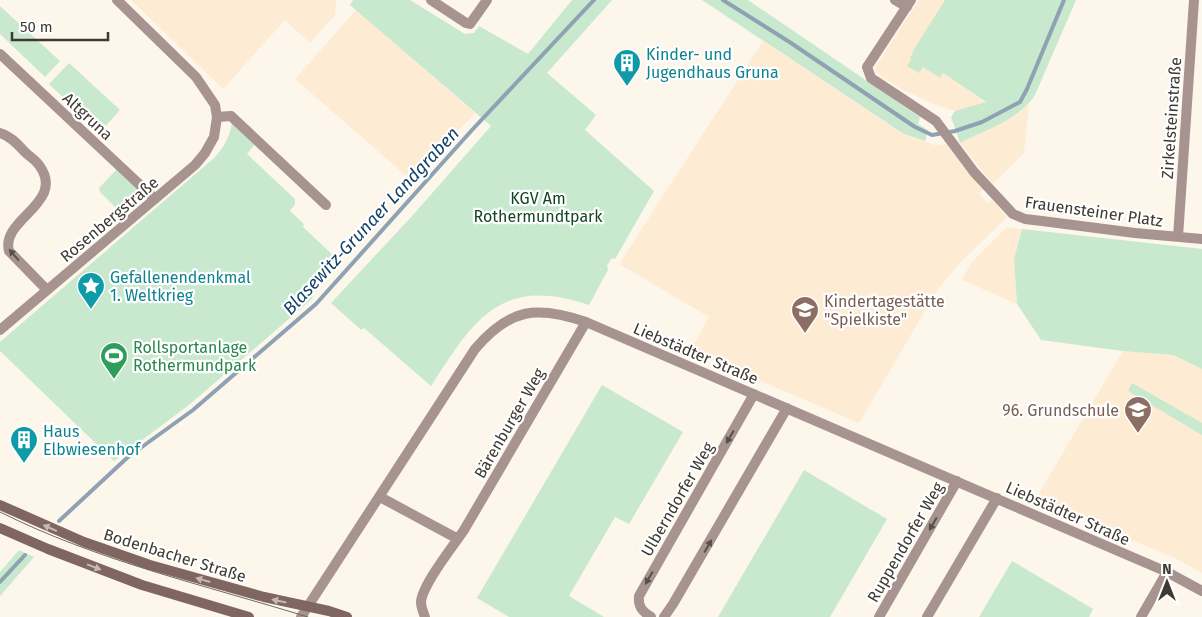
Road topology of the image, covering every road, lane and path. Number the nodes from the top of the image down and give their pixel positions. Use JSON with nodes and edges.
{"nodes":[{"id":1,"x":117,"y":0,"type":"edge"},
{"id":2,"x":430,"y":0,"type":"edge"},
{"id":3,"x":487,"y":0,"type":"edge"},
{"id":4,"x":895,"y":0,"type":"edge"},
{"id":5,"x":1194,"y":0,"type":"edge"},
{"id":6,"x":909,"y":4,"type":"edge"},
{"id":7,"x":0,"y":54,"type":"edge"},
{"id":8,"x":217,"y":117,"type":"junction"},
{"id":9,"x":0,"y":133,"type":"edge"},
{"id":10,"x":154,"y":200,"type":"junction"},
{"id":11,"x":326,"y":205,"type":"dead end"},
{"id":12,"x":1178,"y":237,"type":"junction"},
{"id":13,"x":1202,"y":239,"type":"edge"},
{"id":14,"x":48,"y":290,"type":"junction"},
{"id":15,"x":586,"y":322,"type":"junction"},
{"id":16,"x":0,"y":330,"type":"edge"},
{"id":17,"x":754,"y":394,"type":"junction"},
{"id":18,"x":787,"y":408,"type":"junction"},
{"id":19,"x":957,"y":481,"type":"junction"},
{"id":20,"x":380,"y":496,"type":"junction"},
{"id":21,"x":996,"y":498,"type":"junction"},
{"id":22,"x":0,"y":505,"type":"edge"},
{"id":23,"x":0,"y":528,"type":"edge"},
{"id":24,"x":458,"y":539,"type":"junction"},
{"id":25,"x":1167,"y":572,"type":"junction"},
{"id":26,"x":1202,"y":591,"type":"edge"},
{"id":27,"x":308,"y":607,"type":"junction"},
{"id":28,"x":249,"y":617,"type":"edge"},
{"id":29,"x":301,"y":617,"type":"edge"},
{"id":30,"x":348,"y":617,"type":"edge"},
{"id":31,"x":425,"y":617,"type":"edge"},
{"id":32,"x":651,"y":617,"type":"edge"},
{"id":33,"x":664,"y":617,"type":"edge"},
{"id":34,"x":879,"y":617,"type":"edge"},
{"id":35,"x":927,"y":617,"type":"edge"},
{"id":36,"x":1141,"y":617,"type":"edge"}],
"edges":[{"from":1,"to":8,"type":"street"},
{"from":2,"to":3,"type":"street"},
{"from":4,"to":6,"type":"street"},
{"from":5,"to":12,"type":"street","name":"Zirkelsteinstraße"},
{"from":6,"to":12,"type":"street","name":"Frauensteiner Platz"},
{"from":7,"to":10,"type":"street","name":"Altgruna"},
{"from":8,"to":10,"type":"street","name":"Rosenbergstraße"},
{"from":8,"to":11,"type":"street"},
{"from":14,"to":9,"type":"street","one_way":true},
{"from":10,"to":14,"type":"street","name":"Rosenbergstraße"},
{"from":12,"to":13,"type":"street","name":"Frauensteiner Platz"},
{"from":14,"to":16,"type":"street","name":"Rosenbergstraße"},
{"from":15,"to":17,"type":"street","name":"Liebstädter Straße"},
{"from":15,"to":20,"type":"street","name":"Liebstädter Straße"},
{"from":15,"to":24,"type":"street","name":"Bärenburger Weg"},
{"from":17,"to":18,"type":"street","name":"Liebstädter Straße"},
{"from":17,"to":32,"type":"street","name":"Ulberndorfer Weg","one_way":true},
{"from":18,"to":19,"type":"street","name":"Liebstädter Straße"},
{"from":33,"to":18,"type":"street","one_way":true},
{"from":19,"to":21,"type":"street","name":"Liebstädter Straße"},
{"from":19,"to":34,"type":"street","name":"Ruppendorfer Weg","one_way":true},
{"from":20,"to":24,"type":"street"},
{"from":20,"to":27,"type":"street","name":"Liebstädter Straße"},
{"from":21,"to":25,"type":"street","name":"Liebstädter Straße"},
{"from":21,"to":35,"type":"street"},
{"from":27,"to":22,"type":"street","name":"Bodenbacher Straße","one_way":true},
{"from":23,"to":28,"type":"street","one_way":true},
{"from":24,"to":31,"type":"street","name":"Bärenburger Weg"},
{"from":25,"to":26,"type":"street","name":"Liebstädter Straße"},
{"from":25,"to":36,"type":"street"},
{"from":27,"to":29,"type":"street","name":"Liebstädter Straße"},
{"from":27,"to":30,"type":"street","name":"Bodenbacher Straße"}]}
